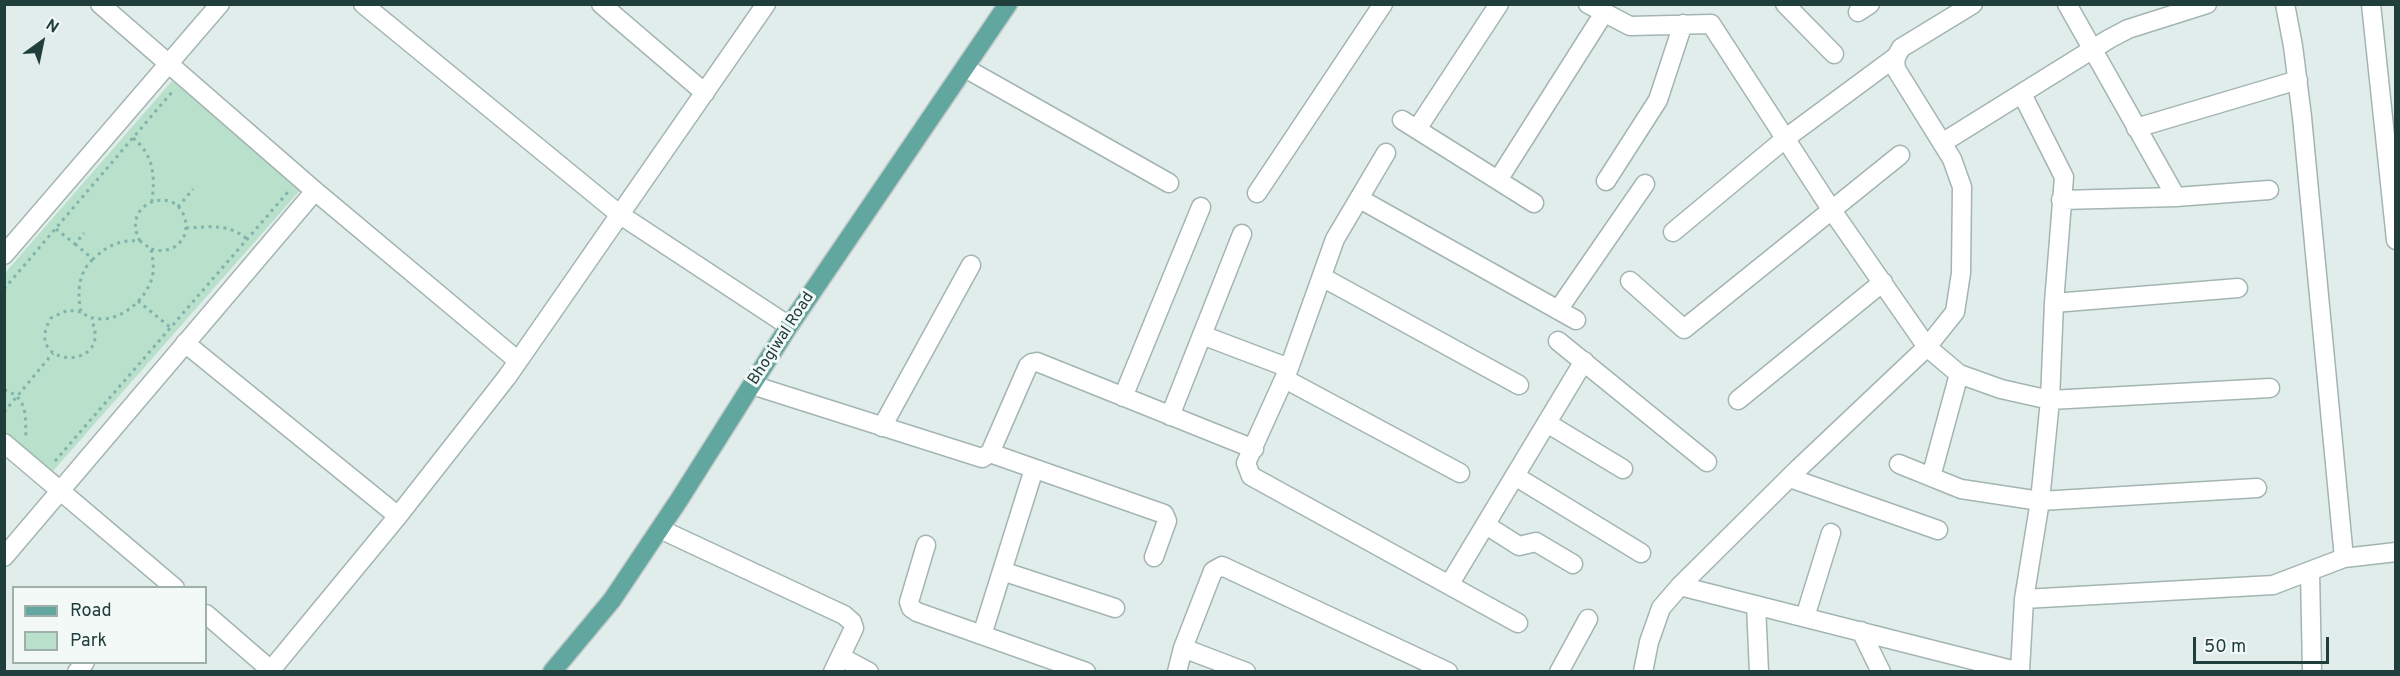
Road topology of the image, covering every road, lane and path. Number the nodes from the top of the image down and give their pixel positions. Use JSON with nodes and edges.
{"nodes":[{"id":1,"x":100,"y":4,"type":"edge"},
{"id":2,"x":220,"y":4,"type":"edge"},
{"id":3,"x":363,"y":4,"type":"edge"},
{"id":4,"x":601,"y":4,"type":"edge"},
{"id":5,"x":766,"y":4,"type":"edge"},
{"id":6,"x":1008,"y":4,"type":"edge"},
{"id":7,"x":1383,"y":4,"type":"edge"},
{"id":8,"x":1499,"y":4,"type":"edge"},
{"id":9,"x":1785,"y":4,"type":"edge"},
{"id":10,"x":1973,"y":4,"type":"edge"},
{"id":11,"x":2067,"y":4,"type":"edge"},
{"id":12,"x":2207,"y":4,"type":"edge"},
{"id":13,"x":2285,"y":4,"type":"edge"},
{"id":14,"x":2371,"y":4,"type":"edge"},
{"id":15,"x":1596,"y":9,"type":"edge"},
{"id":16,"x":1683,"y":24,"type":"junction"},
{"id":17,"x":2093,"y":47,"type":"junction"},
{"id":18,"x":1834,"y":54,"type":"dead end"},
{"id":19,"x":1897,"y":56,"type":"junction"},
{"id":20,"x":169,"y":64,"type":"junction"},
{"id":21,"x":2387,"y":64,"type":"edge"},
{"id":22,"x":965,"y":68,"type":"junction"},
{"id":23,"x":2298,"y":80,"type":"junction"},
{"id":24,"x":705,"y":93,"type":"junction"},
{"id":25,"x":2022,"y":94,"type":"junction"},
{"id":26,"x":180,"y":99,"type":"dead end"},
{"id":27,"x":2136,"y":128,"type":"junction"},
{"id":28,"x":133,"y":138,"type":"junction"},
{"id":29,"x":1786,"y":138,"type":"junction"},
{"id":30,"x":1942,"y":143,"type":"junction"},
{"id":31,"x":1386,"y":153,"type":"dead end"},
{"id":32,"x":1900,"y":154,"type":"dead end"},
{"id":33,"x":1498,"y":180,"type":"junction"},
{"id":34,"x":1606,"y":181,"type":"dead end"},
{"id":35,"x":1169,"y":183,"type":"dead end"},
{"id":36,"x":1645,"y":184,"type":"dead end"},
{"id":37,"x":193,"y":189,"type":"dead end"},
{"id":38,"x":2269,"y":190,"type":"dead end"},
{"id":39,"x":315,"y":191,"type":"junction"},
{"id":40,"x":288,"y":192,"type":"dead end"},
{"id":41,"x":1257,"y":193,"type":"dead end"},
{"id":42,"x":2176,"y":197,"type":"junction"},
{"id":43,"x":1360,"y":199,"type":"junction"},
{"id":44,"x":2061,"y":200,"type":"junction"},
{"id":45,"x":152,"y":201,"type":"junction"},
{"id":46,"x":1534,"y":203,"type":"dead end"},
{"id":47,"x":178,"y":207,"type":"junction"},
{"id":48,"x":1201,"y":207,"type":"dead end"},
{"id":49,"x":1831,"y":209,"type":"junction"},
{"id":50,"x":619,"y":214,"type":"junction"},
{"id":51,"x":186,"y":228,"type":"junction"},
{"id":52,"x":56,"y":229,"type":"junction"},
{"id":53,"x":1673,"y":232,"type":"dead end"},
{"id":54,"x":84,"y":233,"type":"dead end"},
{"id":55,"x":1242,"y":234,"type":"dead end"},
{"id":56,"x":247,"y":239,"type":"junction"},
{"id":57,"x":2396,"y":240,"type":"edge"},
{"id":58,"x":140,"y":241,"type":"junction"},
{"id":59,"x":75,"y":244,"type":"junction"},
{"id":60,"x":151,"y":249,"type":"junction"},
{"id":61,"x":4,"y":255,"type":"edge"},
{"id":62,"x":93,"y":259,"type":"junction"},
{"id":63,"x":971,"y":265,"type":"dead end"},
{"id":64,"x":1322,"y":277,"type":"junction"},
{"id":65,"x":1630,"y":281,"type":"dead end"},
{"id":66,"x":1883,"y":282,"type":"junction"},
{"id":67,"x":2238,"y":288,"type":"dead end"},
{"id":68,"x":4,"y":289,"type":"edge"},
{"id":69,"x":138,"y":301,"type":"junction"},
{"id":70,"x":2054,"y":303,"type":"junction"},
{"id":71,"x":1558,"y":310,"type":"junction"},
{"id":72,"x":81,"y":312,"type":"junction"},
{"id":73,"x":91,"y":319,"type":"junction"},
{"id":74,"x":1576,"y":320,"type":"dead end"},
{"id":75,"x":789,"y":326,"type":"junction"},
{"id":76,"x":171,"y":328,"type":"junction"},
{"id":77,"x":1202,"y":335,"type":"junction"},
{"id":78,"x":1558,"y":341,"type":"dead end"},
{"id":79,"x":185,"y":343,"type":"junction"},
{"id":80,"x":1928,"y":347,"type":"junction"},
{"id":81,"x":53,"y":353,"type":"junction"},
{"id":82,"x":518,"y":360,"type":"junction"},
{"id":83,"x":1584,"y":361,"type":"junction"},
{"id":84,"x":1287,"y":374,"type":"junction"},
{"id":85,"x":1959,"y":375,"type":"junction"},
{"id":86,"x":752,"y":385,"type":"junction"},
{"id":87,"x":1519,"y":385,"type":"dead end"},
{"id":88,"x":2270,"y":388,"type":"dead end"},
{"id":89,"x":4,"y":390,"type":"edge"},
{"id":90,"x":17,"y":396,"type":"junction"},
{"id":91,"x":1123,"y":397,"type":"junction"},
{"id":92,"x":1738,"y":400,"type":"dead end"},
{"id":93,"x":2050,"y":400,"type":"junction"},
{"id":94,"x":4,"y":412,"type":"edge"},
{"id":95,"x":1170,"y":416,"type":"junction"},
{"id":96,"x":1547,"y":423,"type":"junction"},
{"id":97,"x":882,"y":427,"type":"junction"},
{"id":98,"x":4,"y":443,"type":"edge"},
{"id":99,"x":33,"y":443,"type":"dead end"},
{"id":100,"x":1254,"y":449,"type":"junction"},
{"id":101,"x":990,"y":453,"type":"junction"},
{"id":102,"x":48,"y":455,"type":"dead end"},
{"id":103,"x":1707,"y":462,"type":"dead end"},
{"id":104,"x":1899,"y":464,"type":"dead end"},
{"id":105,"x":1034,"y":469,"type":"junction"},
{"id":106,"x":1623,"y":469,"type":"dead end"},
{"id":107,"x":1460,"y":474,"type":"dead end"},
{"id":108,"x":1515,"y":476,"type":"junction"},
{"id":109,"x":1931,"y":477,"type":"junction"},
{"id":110,"x":1790,"y":478,"type":"junction"},
{"id":111,"x":2257,"y":488,"type":"dead end"},
{"id":112,"x":62,"y":490,"type":"junction"},
{"id":113,"x":2040,"y":501,"type":"junction"},
{"id":114,"x":398,"y":516,"type":"junction"},
{"id":115,"x":1486,"y":525,"type":"junction"},
{"id":116,"x":660,"y":529,"type":"junction"},
{"id":117,"x":1938,"y":530,"type":"dead end"},
{"id":118,"x":1831,"y":533,"type":"dead end"},
{"id":119,"x":926,"y":545,"type":"dead end"},
{"id":120,"x":2396,"y":552,"type":"edge"},
{"id":121,"x":1641,"y":553,"type":"dead end"},
{"id":122,"x":4,"y":557,"type":"edge"},
{"id":123,"x":1154,"y":557,"type":"dead end"},
{"id":124,"x":2344,"y":558,"type":"junction"},
{"id":125,"x":1573,"y":564,"type":"dead end"},
{"id":126,"x":1002,"y":571,"type":"junction"},
{"id":127,"x":2310,"y":571,"type":"junction"},
{"id":128,"x":1449,"y":585,"type":"junction"},
{"id":129,"x":173,"y":586,"type":"edge"},
{"id":130,"x":1680,"y":586,"type":"junction"},
{"id":131,"x":2024,"y":599,"type":"junction"},
{"id":132,"x":1756,"y":605,"type":"junction"},
{"id":133,"x":1115,"y":608,"type":"dead end"},
{"id":134,"x":207,"y":615,"type":"edge"},
{"id":135,"x":1805,"y":617,"type":"junction"},
{"id":136,"x":1588,"y":619,"type":"dead end"},
{"id":137,"x":1518,"y":623,"type":"dead end"},
{"id":138,"x":1861,"y":632,"type":"junction"},
{"id":139,"x":982,"y":635,"type":"junction"},
{"id":140,"x":1183,"y":648,"type":"junction"},
{"id":141,"x":1952,"y":654,"type":"junction"},
{"id":142,"x":1032,"y":663,"type":"edge"},
{"id":143,"x":837,"y":664,"type":"edge"},
{"id":144,"x":272,"y":671,"type":"edge"},
{"id":145,"x":552,"y":672,"type":"edge"},
{"id":146,"x":869,"y":672,"type":"edge"},
{"id":147,"x":1086,"y":672,"type":"edge"},
{"id":148,"x":1177,"y":672,"type":"edge"},
{"id":149,"x":1246,"y":672,"type":"edge"},
{"id":150,"x":1448,"y":672,"type":"edge"},
{"id":151,"x":1559,"y":672,"type":"edge"},
{"id":152,"x":1643,"y":672,"type":"edge"},
{"id":153,"x":1759,"y":672,"type":"edge"},
{"id":154,"x":1881,"y":672,"type":"edge"},
{"id":155,"x":1960,"y":672,"type":"edge"},
{"id":156,"x":2312,"y":672,"type":"edge"}],
"edges":[{"from":1,"to":20,"type":"street"},
{"from":2,"to":20,"type":"street"},
{"from":3,"to":50,"type":"street"},
{"from":4,"to":24,"type":"street"},
{"from":5,"to":24,"type":"street"},
{"from":6,"to":22,"type":"main road","name":"Bhogiwal Road"},
{"from":7,"to":41,"type":"street"},
{"from":8,"to":33,"type":"street"},
{"from":9,"to":18,"type":"street"},
{"from":10,"to":19,"type":"street"},
{"from":11,"to":17,"type":"street"},
{"from":12,"to":17,"type":"street"},
{"from":13,"to":23,"type":"street"},
{"from":14,"to":21,"type":"street"},
{"from":15,"to":16,"type":"street"},
{"from":15,"to":33,"type":"street"},
{"from":16,"to":29,"type":"street"},
{"from":16,"to":34,"type":"street"},
{"from":17,"to":25,"type":"street"},
{"from":17,"to":27,"type":"street"},
{"from":19,"to":29,"type":"street"},
{"from":19,"to":30,"type":"street"},
{"from":20,"to":39,"type":"street"},
{"from":20,"to":61,"type":"street"},
{"from":21,"to":57,"type":"street"},
{"from":22,"to":35,"type":"street"},
{"from":22,"to":75,"type":"main road","name":"Bhogiwal Road"},
{"from":23,"to":27,"type":"street"},
{"from":23,"to":124,"type":"street"},
{"from":24,"to":50,"type":"street"},
{"from":25,"to":30,"type":"street"},
{"from":25,"to":44,"type":"street"},
{"from":26,"to":28,"type":"path"},
{"from":27,"to":42,"type":"street"},
{"from":28,"to":45,"type":"path"},
{"from":28,"to":52,"type":"path"},
{"from":29,"to":49,"type":"street"},
{"from":29,"to":53,"type":"street"},
{"from":30,"to":80,"type":"street"},
{"from":31,"to":43,"type":"street"},
{"from":32,"to":49,"type":"street"},
{"from":33,"to":46,"type":"street"},
{"from":36,"to":71,"type":"street"},
{"from":37,"to":47,"type":"path"},
{"from":38,"to":42,"type":"street"},
{"from":39,"to":79,"type":"street"},
{"from":39,"to":82,"type":"street"},
{"from":40,"to":56,"type":"path"},
{"from":42,"to":44,"type":"street"},
{"from":43,"to":64,"type":"street"},
{"from":43,"to":71,"type":"street"},
{"from":44,"to":70,"type":"street"},
{"from":45,"to":47,"type":"path"},
{"from":45,"to":58,"type":"path"},
{"from":47,"to":51,"type":"path"},
{"from":48,"to":91,"type":"street"},
{"from":49,"to":65,"type":"street"},
{"from":49,"to":66,"type":"street"},
{"from":50,"to":75,"type":"street"},
{"from":50,"to":82,"type":"street"},
{"from":51,"to":56,"type":"path"},
{"from":51,"to":60,"type":"path"},
{"from":52,"to":59,"type":"path"},
{"from":52,"to":68,"type":"path"},
{"from":54,"to":59,"type":"path"},
{"from":55,"to":77,"type":"street"},
{"from":56,"to":76,"type":"path"},
{"from":58,"to":60,"type":"path"},
{"from":58,"to":62,"type":"path"},
{"from":59,"to":62,"type":"path"},
{"from":60,"to":69,"type":"path"},
{"from":62,"to":72,"type":"path"},
{"from":63,"to":97,"type":"street"},
{"from":64,"to":84,"type":"street"},
{"from":64,"to":87,"type":"street"},
{"from":66,"to":80,"type":"street"},
{"from":66,"to":92,"type":"street"},
{"from":67,"to":70,"type":"street"},
{"from":69,"to":73,"type":"path"},
{"from":69,"to":76,"type":"path"},
{"from":70,"to":93,"type":"street"},
{"from":71,"to":74,"type":"street"},
{"from":72,"to":73,"type":"path"},
{"from":72,"to":81,"type":"path"},
{"from":73,"to":81,"type":"path"},
{"from":75,"to":86,"type":"main road","name":"Bhogiwal Road"},
{"from":76,"to":102,"type":"path"},
{"from":77,"to":84,"type":"street"},
{"from":77,"to":95,"type":"street"},
{"from":78,"to":83,"type":"street"},
{"from":79,"to":112,"type":"street"},
{"from":79,"to":114,"type":"street"},
{"from":80,"to":85,"type":"street"},
{"from":80,"to":110,"type":"street"},
{"from":81,"to":90,"type":"path"},
{"from":82,"to":114,"type":"street"},
{"from":83,"to":96,"type":"street"},
{"from":83,"to":103,"type":"street"},
{"from":84,"to":100,"type":"street"},
{"from":84,"to":107,"type":"street"},
{"from":85,"to":93,"type":"street"},
{"from":85,"to":109,"type":"street"},
{"from":86,"to":97,"type":"street"},
{"from":86,"to":116,"type":"main road","name":"Bhogiwal Road"},
{"from":88,"to":93,"type":"street"},
{"from":89,"to":90,"type":"path"},
{"from":90,"to":94,"type":"path"},
{"from":90,"to":99,"type":"path"},
{"from":91,"to":95,"type":"street"},
{"from":91,"to":101,"type":"street"},
{"from":93,"to":113,"type":"street"},
{"from":95,"to":100,"type":"street"},
{"from":96,"to":106,"type":"street"},
{"from":96,"to":108,"type":"street"},
{"from":97,"to":101,"type":"street"},
{"from":98,"to":112,"type":"street"},
{"from":100,"to":128,"type":"street"},
{"from":101,"to":105,"type":"street"},
{"from":104,"to":109,"type":"street"},
{"from":105,"to":123,"type":"street"},
{"from":105,"to":126,"type":"street"},
{"from":108,"to":115,"type":"street"},
{"from":108,"to":121,"type":"street"},
{"from":109,"to":113,"type":"street"},
{"from":110,"to":117,"type":"street"},
{"from":110,"to":130,"type":"street"},
{"from":111,"to":113,"type":"street"},
{"from":112,"to":122,"type":"street"},
{"from":112,"to":129,"type":"street"},
{"from":113,"to":131,"type":"street"},
{"from":114,"to":144,"type":"street"},
{"from":115,"to":125,"type":"street"},
{"from":115,"to":128,"type":"street"},
{"from":116,"to":143,"type":"street"},
{"from":116,"to":145,"type":"main road","name":"Bhogiwal Road"},
{"from":118,"to":135,"type":"street"},
{"from":119,"to":139,"type":"street"},
{"from":120,"to":124,"type":"street"},
{"from":124,"to":127,"type":"street"},
{"from":126,"to":133,"type":"street"},
{"from":126,"to":139,"type":"street"},
{"from":127,"to":131,"type":"street"},
{"from":127,"to":156,"type":"street"},
{"from":128,"to":137,"type":"street"},
{"from":130,"to":132,"type":"street"},
{"from":130,"to":152,"type":"street"},
{"from":131,"to":141,"type":"street"},
{"from":132,"to":135,"type":"street"},
{"from":132,"to":153,"type":"street"},
{"from":134,"to":144,"type":"street"},
{"from":135,"to":138,"type":"street"},
{"from":136,"to":151,"type":"street"},
{"from":138,"to":141,"type":"street"},
{"from":138,"to":154,"type":"street"},
{"from":139,"to":142,"type":"street"},
{"from":140,"to":148,"type":"street"},
{"from":140,"to":149,"type":"street"},
{"from":140,"to":150,"type":"street"},
{"from":141,"to":155,"type":"street"},
{"from":142,"to":147,"type":"street"},
{"from":143,"to":146,"type":"street"}]}
